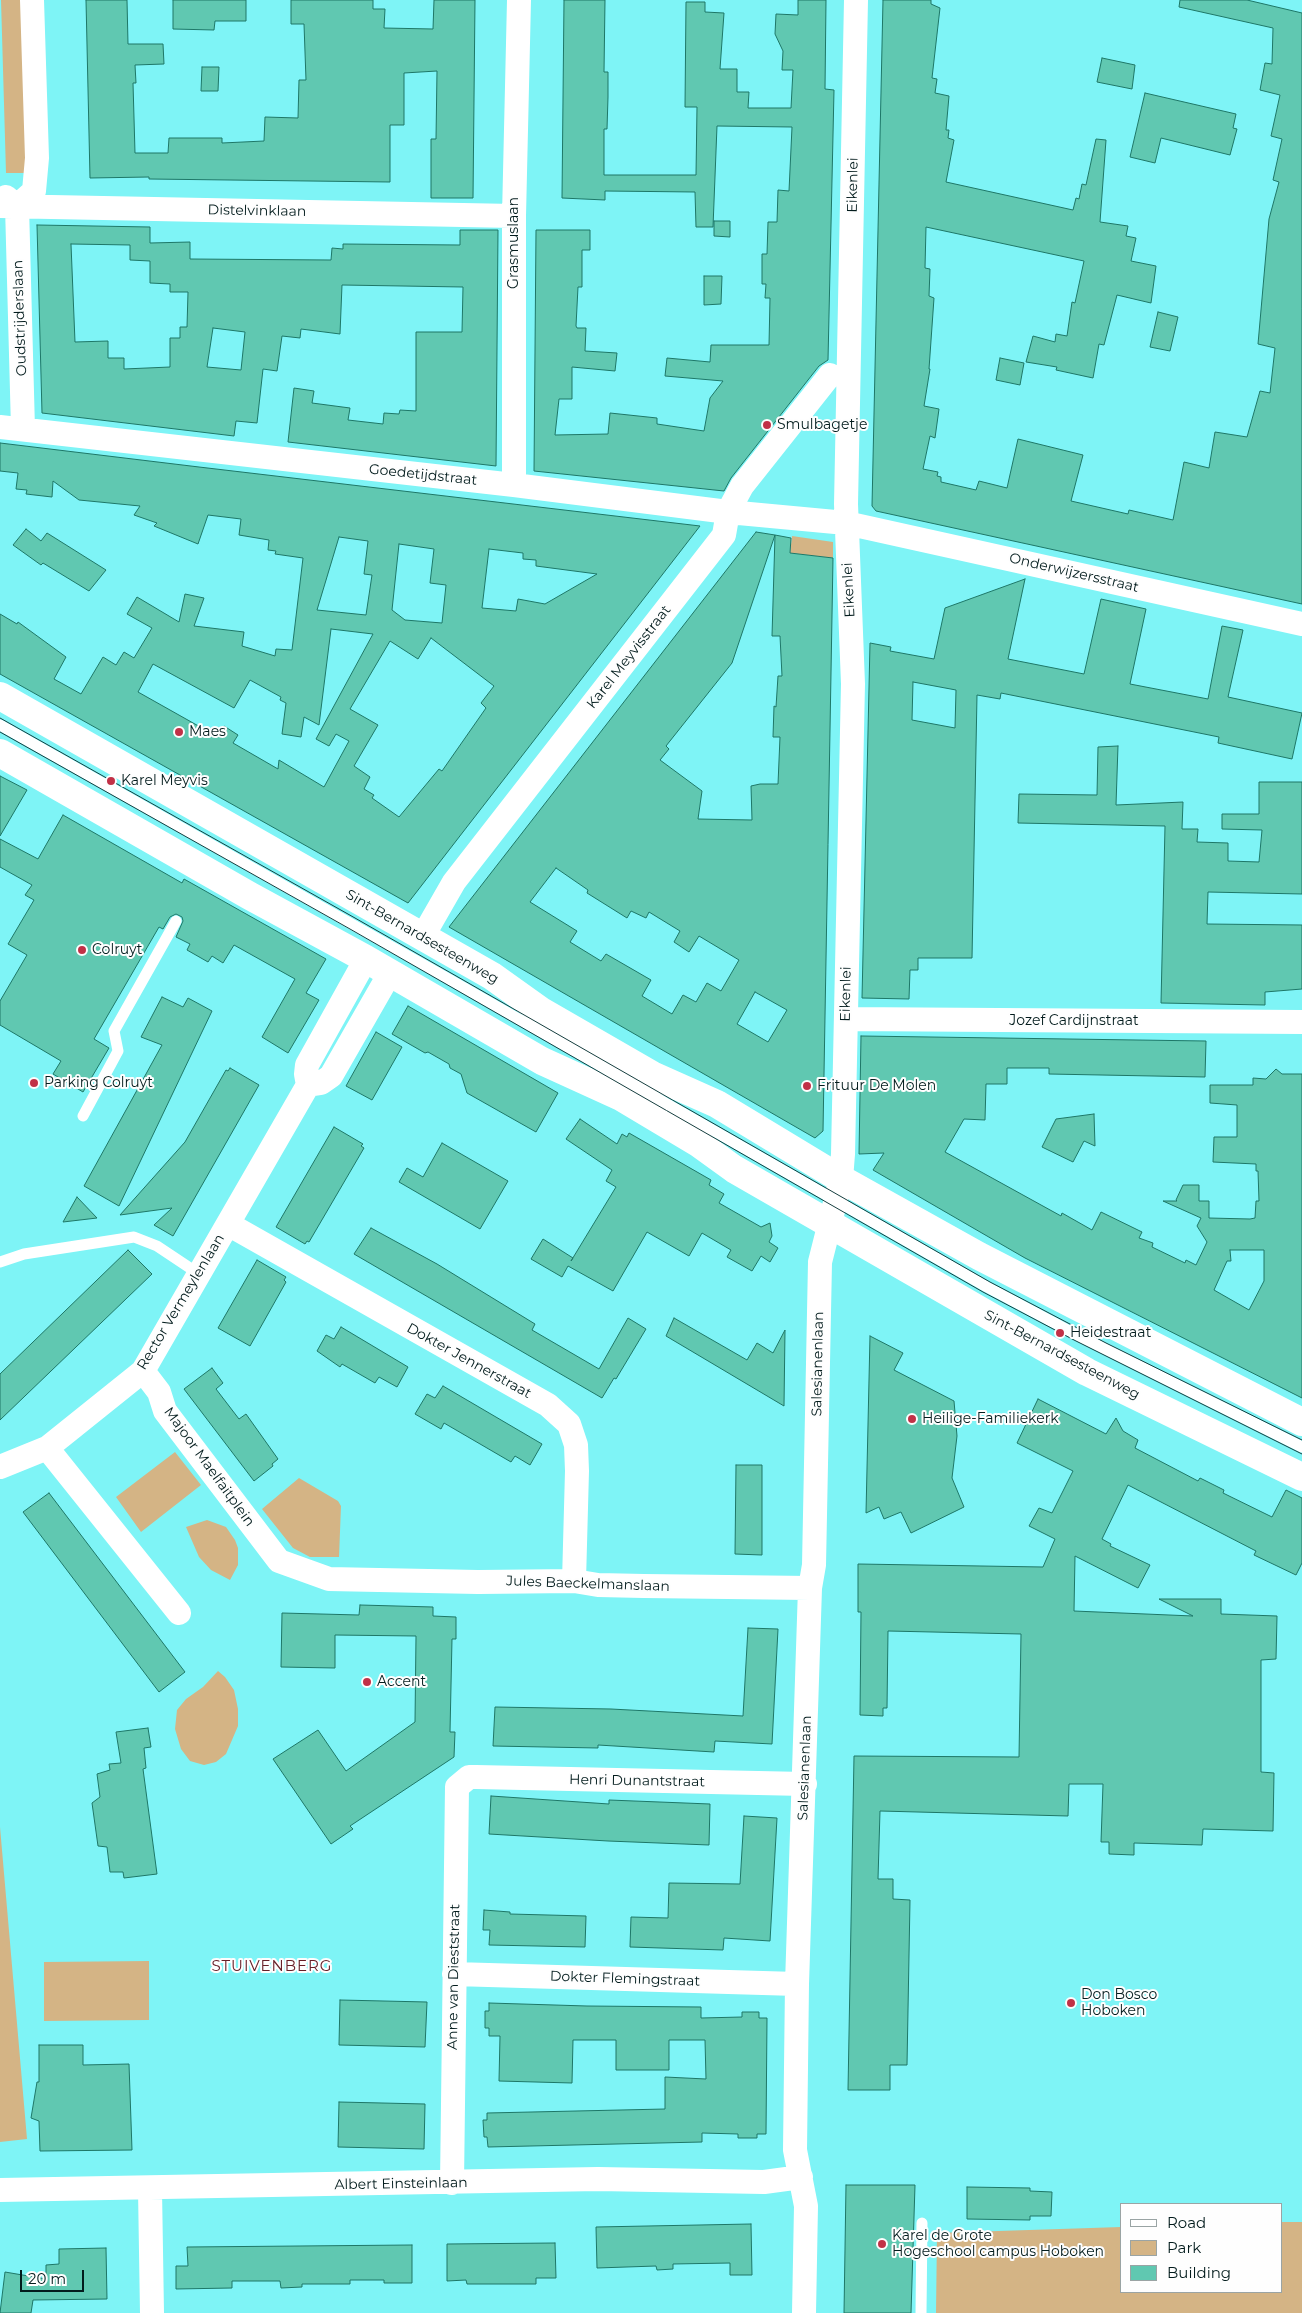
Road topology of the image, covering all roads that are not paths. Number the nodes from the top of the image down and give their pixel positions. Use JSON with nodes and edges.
{"nodes":[{"id":1,"x":32,"y":0,"type":"edge"},
{"id":2,"x":519,"y":0,"type":"edge"},
{"id":3,"x":856,"y":0,"type":"edge"},
{"id":4,"x":6,"y":201,"type":"edge"},
{"id":5,"x":514,"y":216,"type":"junction"},
{"id":6,"x":830,"y":375,"type":"dead end"},
{"id":7,"x":0,"y":426,"type":"edge"},
{"id":8,"x":23,"y":429,"type":"junction"},
{"id":9,"x":514,"y":485,"type":"junction"},
{"id":10,"x":728,"y":512,"type":"junction"},
{"id":11,"x":846,"y":523,"type":"junction"},
{"id":12,"x":1302,"y":624,"type":"edge"},
{"id":13,"x":0,"y":696,"type":"edge"},
{"id":14,"x":0,"y":726,"type":"edge"},
{"id":15,"x":0,"y":753,"type":"edge"},
{"id":16,"x":176,"y":922,"type":"dead end"},
{"id":17,"x":422,"y":936,"type":"junction"},
{"id":18,"x":366,"y":958,"type":"junction"},
{"id":19,"x":390,"y":973,"type":"junction"},
{"id":20,"x":338,"y":1008,"type":"junction"},
{"id":21,"x":846,"y":1019,"type":"junction"},
{"id":22,"x":362,"y":1021,"type":"junction"},
{"id":23,"x":1302,"y":1022,"type":"edge"},
{"id":24,"x":308,"y":1085,"type":"junction"},
{"id":25,"x":83,"y":1116,"type":"dead end"},
{"id":26,"x":835,"y":1201,"type":"junction"},
{"id":27,"x":228,"y":1224,"type":"junction"},
{"id":28,"x":0,"y":1262,"type":"edge"},
{"id":29,"x":199,"y":1274,"type":"junction"},
{"id":30,"x":143,"y":1371,"type":"junction"},
{"id":31,"x":1302,"y":1422,"type":"edge"},
{"id":32,"x":1302,"y":1447,"type":"edge"},
{"id":33,"x":47,"y":1448,"type":"junction"},
{"id":34,"x":0,"y":1467,"type":"edge"},
{"id":35,"x":1302,"y":1477,"type":"edge"},
{"id":36,"x":279,"y":1561,"type":"joint"},
{"id":37,"x":575,"y":1581,"type":"junction"},
{"id":38,"x":810,"y":1588,"type":"junction"},
{"id":39,"x":179,"y":1613,"type":"dead end"},
{"id":40,"x":470,"y":1777,"type":"joint"},
{"id":41,"x":805,"y":1784,"type":"junction"},
{"id":42,"x":454,"y":1974,"type":"junction"},
{"id":43,"x":797,"y":1984,"type":"junction"},
{"id":44,"x":801,"y":2178,"type":"junction"},
{"id":45,"x":452,"y":2182,"type":"junction"},
{"id":46,"x":150,"y":2189,"type":"junction"},
{"id":47,"x":0,"y":2190,"type":"edge"},
{"id":48,"x":922,"y":2223,"type":"dead end"},
{"id":49,"x":152,"y":2313,"type":"edge"},
{"id":50,"x":804,"y":2313,"type":"edge"},
{"id":51,"x":921,"y":2313,"type":"edge"}],
"edges":[{"from":1,"to":4,"type":"street"},
{"from":2,"to":5,"type":"street","name":"Grasmuslaan"},
{"from":3,"to":11,"type":"street","name":"Eikenlei"},
{"from":4,"to":5,"type":"street","name":"Distelvinklaan"},
{"from":4,"to":8,"type":"street","name":"Oudstrijderslaan"},
{"from":5,"to":9,"type":"street","name":"Grasmuslaan"},
{"from":6,"to":10,"type":"street","name":"Karel Meyvisstraat"},
{"from":7,"to":8,"type":"street","name":"Goedetijdstraat"},
{"from":8,"to":9,"type":"street","name":"Goedetijdstraat"},
{"from":9,"to":10,"type":"street","name":"Goedetijdstraat"},
{"from":10,"to":11,"type":"street","name":"Goedetijdstraat"},
{"from":10,"to":17,"type":"street","name":"Karel Meyvisstraat"},
{"from":11,"to":12,"type":"street","name":"Onderwijzersstraat"},
{"from":11,"to":21,"type":"street","name":"Eikenlei"},
{"from":13,"to":17,"type":"main road","name":"Sint-Bernardsesteenweg"},
{"from":14,"to":26,"type":"lane"},
{"from":15,"to":18,"type":"main road","name":"Sint-Bernardsesteenweg"},
{"from":16,"to":25,"type":"lane"},
{"from":17,"to":26,"type":"main road","name":"Sint-Bernardsesteenweg"},
{"from":18,"to":19,"type":"main road","name":"Sint-Bernardsesteenweg"},
{"from":18,"to":20,"type":"street","name":"Rector Vermeylenlaan"},
{"from":19,"to":22,"type":"street"},
{"from":19,"to":26,"type":"main road","name":"Sint-Bernardsesteenweg"},
{"from":20,"to":22,"type":"street"},
{"from":20,"to":24,"type":"street","name":"Rector Vermeylenlaan"},
{"from":21,"to":23,"type":"street","name":"Jozef Cardijnstraat"},
{"from":21,"to":26,"type":"street","name":"Eikenlei"},
{"from":22,"to":24,"type":"street"},
{"from":24,"to":27,"type":"street","name":"Rector Vermeylenlaan"},
{"from":26,"to":31,"type":"main road","name":"Sint-Bernardsesteenweg"},
{"from":26,"to":32,"type":"lane"},
{"from":26,"to":35,"type":"main road","name":"Sint-Bernardsesteenweg"},
{"from":26,"to":38,"type":"street","name":"Salesianenlaan"},
{"from":27,"to":29,"type":"street","name":"Rector Vermeylenlaan"},
{"from":27,"to":37,"type":"street","name":"Dokter Jennerstraat"},
{"from":28,"to":29,"type":"lane"},
{"from":29,"to":30,"type":"street","name":"Rector Vermeylenlaan"},
{"from":30,"to":33,"type":"street","name":"Rector Vermeylenlaan"},
{"from":30,"to":36,"type":"street","name":"Majoor Maelfaitplein"},
{"from":33,"to":34,"type":"street","name":"Rector Vermeylenlaan"},
{"from":33,"to":39,"type":"street"},
{"from":36,"to":37,"type":"street","name":"Jules Baeckelmanslaan"},
{"from":37,"to":38,"type":"street","name":"Jules Baeckelmanslaan"},
{"from":38,"to":41,"type":"street","name":"Salesianenlaan"},
{"from":40,"to":41,"type":"street","name":"Henri Dunantstraat"},
{"from":40,"to":42,"type":"street","name":"Anne van Dieststraat"},
{"from":41,"to":43,"type":"street","name":"Salesianenlaan"},
{"from":42,"to":43,"type":"street","name":"Dokter Flemingstraat"},
{"from":42,"to":45,"type":"street","name":"Anne van Dieststraat"},
{"from":43,"to":44,"type":"street","name":"Salesianenlaan"},
{"from":44,"to":45,"type":"street","name":"Albert Einsteinlaan"},
{"from":44,"to":50,"type":"street","name":"Salesianenlaan"},
{"from":45,"to":46,"type":"street","name":"Albert Einsteinlaan"},
{"from":46,"to":47,"type":"street","name":"Albert Einsteinlaan"},
{"from":46,"to":49,"type":"street"},
{"from":48,"to":51,"type":"lane"}]}
